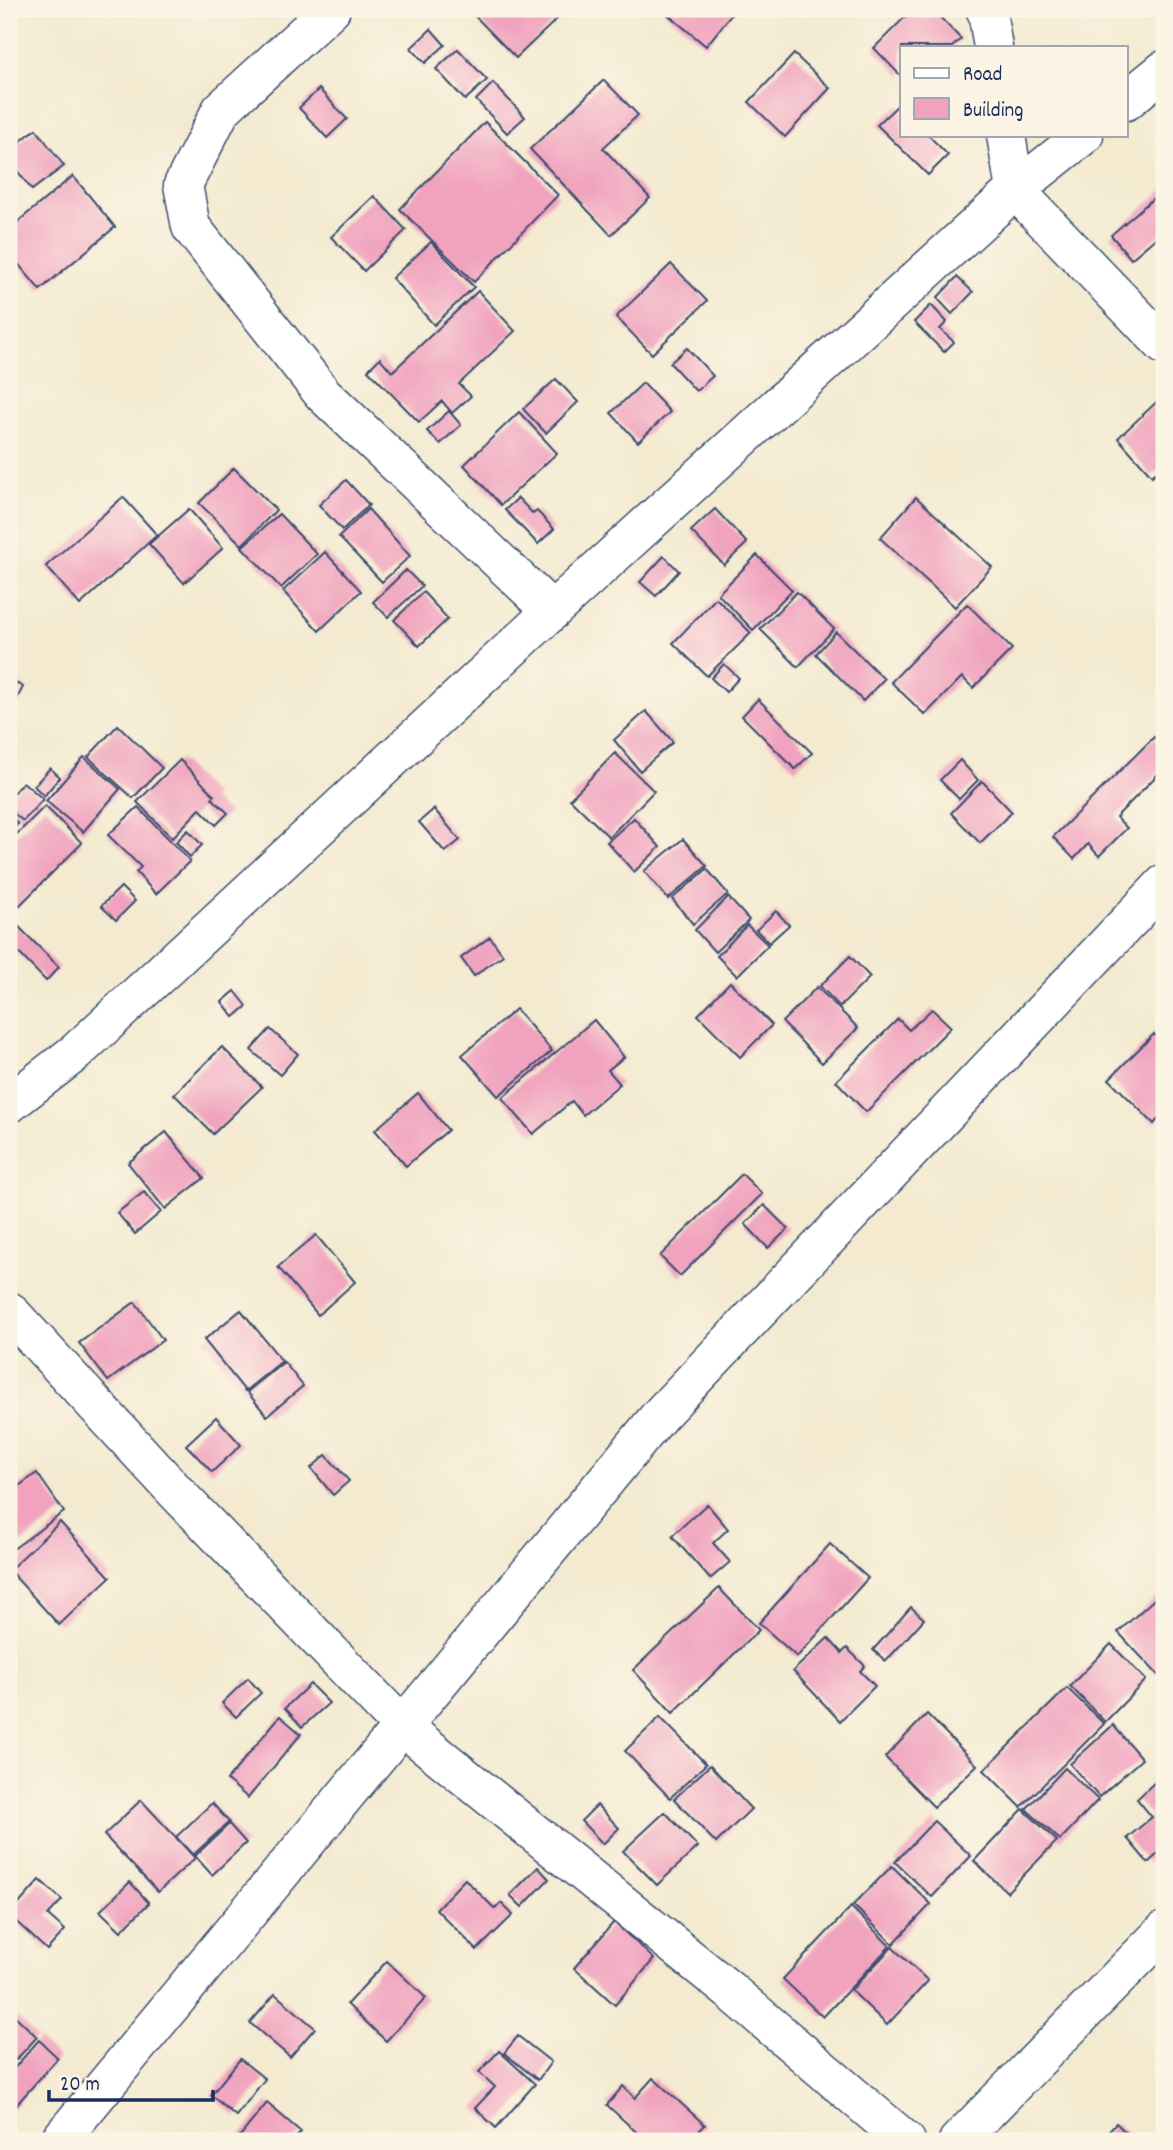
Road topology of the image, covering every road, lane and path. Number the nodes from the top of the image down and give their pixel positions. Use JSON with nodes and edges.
{"nodes":[{"id":1,"x":331,"y":9,"type":"edge"},
{"id":2,"x":985,"y":9,"type":"edge"},
{"id":3,"x":993,"y":46,"type":"edge"},
{"id":4,"x":1164,"y":70,"type":"edge"},
{"id":5,"x":1128,"y":99,"type":"edge"},
{"id":6,"x":1006,"y":136,"type":"edge"},
{"id":7,"x":1083,"y":136,"type":"edge"},
{"id":8,"x":1015,"y":190,"type":"junction"},
{"id":9,"x":1164,"y":345,"type":"edge"},
{"id":10,"x":552,"y":611,"type":"junction"},
{"id":11,"x":1164,"y":884,"type":"edge"},
{"id":12,"x":9,"y":1104,"type":"edge"},
{"id":13,"x":9,"y":1311,"type":"edge"},
{"id":14,"x":402,"y":1726,"type":"junction"},
{"id":15,"x":1164,"y":1931,"type":"edge"},
{"id":16,"x":59,"y":2141,"type":"edge"},
{"id":17,"x":906,"y":2141,"type":"edge"},
{"id":18,"x":958,"y":2141,"type":"edge"}],
"edges":[{"from":1,"to":10,"type":"street"},
{"from":2,"to":3,"type":"street"},
{"from":4,"to":5,"type":"street"},
{"from":6,"to":8,"type":"street"},
{"from":7,"to":8,"type":"street"},
{"from":8,"to":9,"type":"street"},
{"from":8,"to":10,"type":"street"},
{"from":10,"to":12,"type":"street"},
{"from":11,"to":14,"type":"street"},
{"from":13,"to":14,"type":"street"},
{"from":14,"to":16,"type":"street"},
{"from":14,"to":17,"type":"street"},
{"from":15,"to":18,"type":"street"}]}
